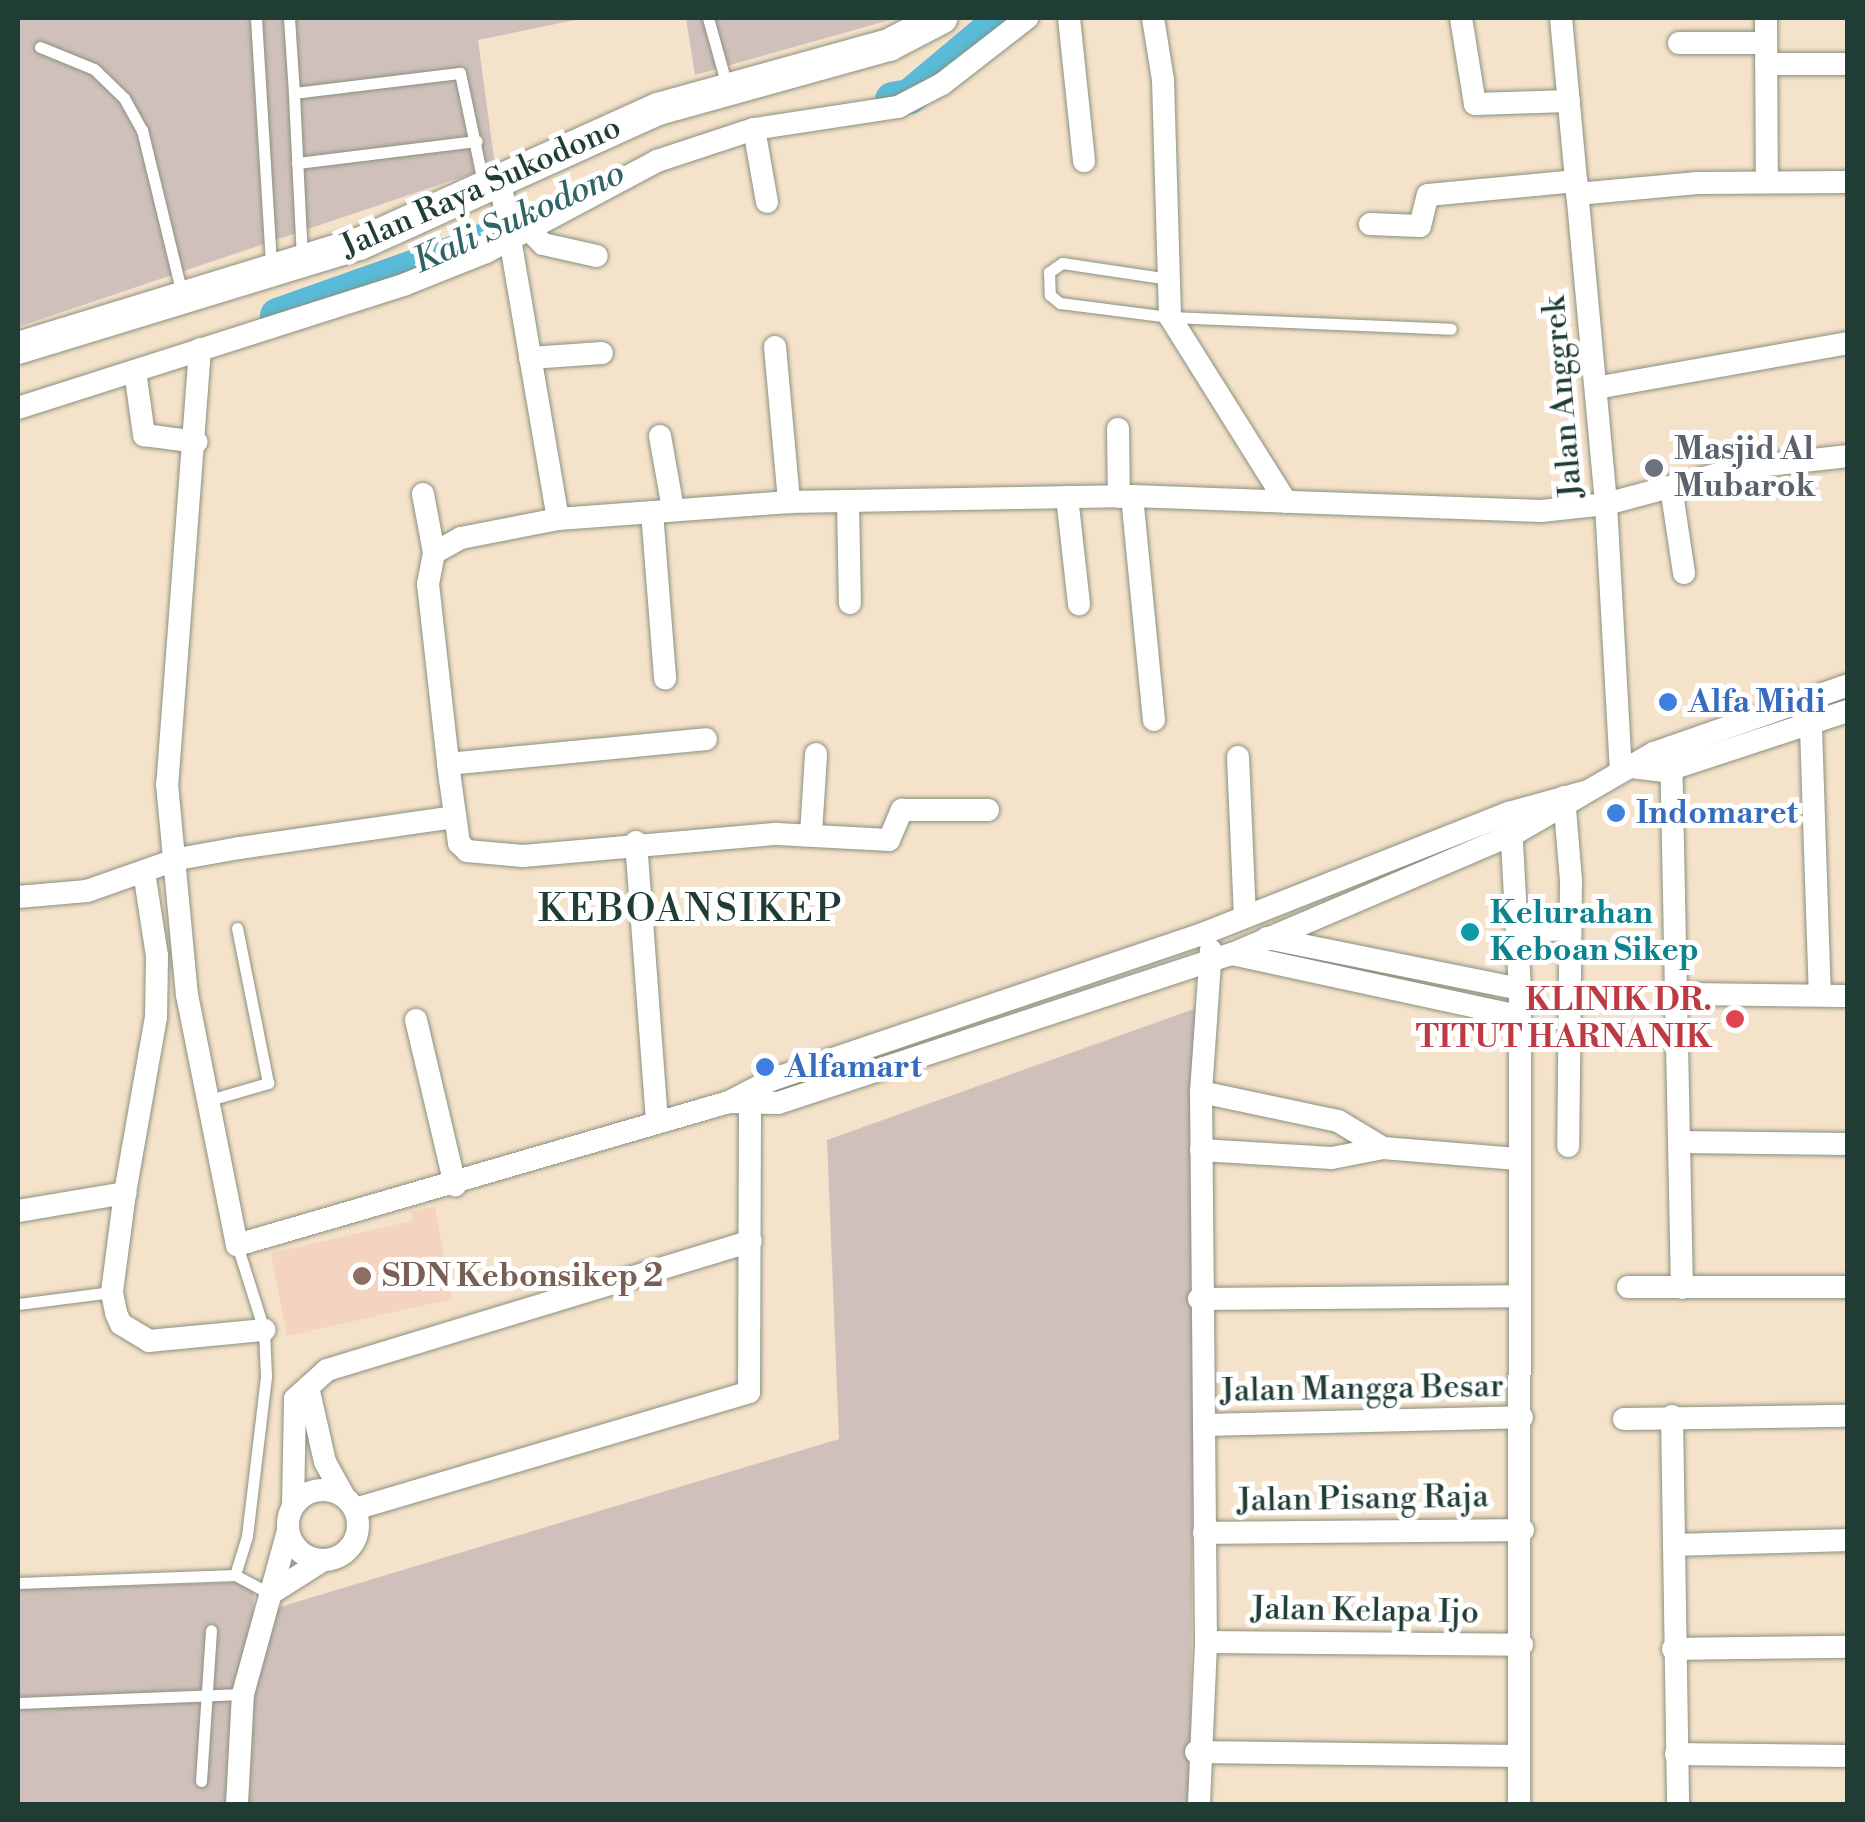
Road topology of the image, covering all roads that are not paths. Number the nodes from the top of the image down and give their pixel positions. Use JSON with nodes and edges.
{"nodes":[{"id":1,"x":256,"y":18,"type":"edge"},
{"id":2,"x":289,"y":18,"type":"edge"},
{"id":3,"x":708,"y":18,"type":"edge"},
{"id":4,"x":941,"y":18,"type":"edge"},
{"id":5,"x":1027,"y":18,"type":"edge"},
{"id":6,"x":1069,"y":18,"type":"edge"},
{"id":7,"x":1153,"y":18,"type":"edge"},
{"id":8,"x":1460,"y":18,"type":"edge"},
{"id":9,"x":1561,"y":18,"type":"edge"},
{"id":10,"x":1766,"y":18,"type":"edge"},
{"id":11,"x":1679,"y":42,"type":"dead end"},
{"id":12,"x":40,"y":47,"type":"dead end"},
{"id":13,"x":1766,"y":53,"type":"junction"},
{"id":14,"x":1848,"y":64,"type":"edge"},
{"id":15,"x":728,"y":87,"type":"junction"},
{"id":16,"x":294,"y":94,"type":"junction"},
{"id":17,"x":1568,"y":101,"type":"junction"},
{"id":18,"x":754,"y":129,"type":"junction"},
{"id":19,"x":477,"y":141,"type":"junction"},
{"id":20,"x":1084,"y":161,"type":"dead end"},
{"id":21,"x":297,"y":163,"type":"junction"},
{"id":22,"x":1767,"y":182,"type":"junction"},
{"id":23,"x":1848,"y":182,"type":"edge"},
{"id":24,"x":496,"y":187,"type":"junction"},
{"id":25,"x":1576,"y":187,"type":"junction"},
{"id":26,"x":767,"y":202,"type":"dead end"},
{"id":27,"x":1370,"y":224,"type":"dead end"},
{"id":28,"x":516,"y":232,"type":"junction"},
{"id":29,"x":597,"y":256,"type":"dead end"},
{"id":30,"x":287,"y":269,"type":"junction"},
{"id":31,"x":1169,"y":279,"type":"junction"},
{"id":32,"x":182,"y":300,"type":"junction"},
{"id":33,"x":1170,"y":317,"type":"junction"},
{"id":34,"x":1451,"y":329,"type":"dead end"},
{"id":35,"x":1848,"y":343,"type":"edge"},
{"id":36,"x":776,"y":347,"type":"dead end"},
{"id":37,"x":18,"y":348,"type":"edge"},
{"id":38,"x":200,"y":349,"type":"junction"},
{"id":39,"x":602,"y":352,"type":"dead end"},
{"id":40,"x":530,"y":358,"type":"junction"},
{"id":41,"x":135,"y":371,"type":"junction"},
{"id":42,"x":1596,"y":388,"type":"junction"},
{"id":43,"x":18,"y":408,"type":"edge"},
{"id":44,"x":1118,"y":429,"type":"dead end"},
{"id":45,"x":660,"y":436,"type":"dead end"},
{"id":46,"x":198,"y":442,"type":"junction"},
{"id":47,"x":1848,"y":456,"type":"edge"},
{"id":48,"x":1671,"y":486,"type":"junction"},
{"id":49,"x":423,"y":494,"type":"dead end"},
{"id":50,"x":1067,"y":496,"type":"junction"},
{"id":51,"x":1125,"y":496,"type":"junction"},
{"id":52,"x":788,"y":502,"type":"junction"},
{"id":53,"x":1286,"y":502,"type":"junction"},
{"id":54,"x":848,"y":503,"type":"junction"},
{"id":55,"x":1606,"y":504,"type":"junction"},
{"id":56,"x":662,"y":511,"type":"junction"},
{"id":57,"x":558,"y":519,"type":"junction"},
{"id":58,"x":434,"y":553,"type":"junction"},
{"id":59,"x":1684,"y":573,"type":"dead end"},
{"id":60,"x":850,"y":603,"type":"dead end"},
{"id":61,"x":1078,"y":604,"type":"dead end"},
{"id":62,"x":665,"y":678,"type":"dead end"},
{"id":63,"x":1848,"y":685,"type":"edge"},
{"id":64,"x":1811,"y":709,"type":"junction"},
{"id":65,"x":1848,"y":711,"type":"edge"},
{"id":66,"x":1154,"y":720,"type":"dead end"},
{"id":67,"x":706,"y":739,"type":"dead end"},
{"id":68,"x":816,"y":754,"type":"dead end"},
{"id":69,"x":1238,"y":756,"type":"dead end"},
{"id":70,"x":1672,"y":758,"type":"junction"},
{"id":71,"x":448,"y":764,"type":"junction"},
{"id":72,"x":1626,"y":769,"type":"junction"},
{"id":73,"x":1571,"y":798,"type":"junction"},
{"id":74,"x":988,"y":810,"type":"dead end"},
{"id":75,"x":454,"y":816,"type":"junction"},
{"id":76,"x":1511,"y":823,"type":"junction"},
{"id":77,"x":811,"y":834,"type":"junction"},
{"id":78,"x":636,"y":842,"type":"junction"},
{"id":79,"x":165,"y":864,"type":"junction"},
{"id":80,"x":18,"y":898,"type":"edge"},
{"id":81,"x":1246,"y":916,"type":"junction"},
{"id":82,"x":237,"y":928,"type":"dead end"},
{"id":83,"x":1566,"y":929,"type":"junction"},
{"id":84,"x":1518,"y":932,"type":"junction"},
{"id":85,"x":1205,"y":933,"type":"junction"},
{"id":86,"x":1267,"y":938,"type":"junction"},
{"id":87,"x":1223,"y":956,"type":"junction"},
{"id":88,"x":1520,"y":989,"type":"junction"},
{"id":89,"x":1680,"y":994,"type":"junction"},
{"id":90,"x":1820,"y":995,"type":"junction"},
{"id":91,"x":1848,"y":996,"type":"edge"},
{"id":92,"x":1520,"y":1016,"type":"junction"},
{"id":93,"x":416,"y":1020,"type":"dead end"},
{"id":94,"x":1201,"y":1092,"type":"junction"},
{"id":95,"x":743,"y":1099,"type":"junction"},
{"id":96,"x":206,"y":1101,"type":"junction"},
{"id":97,"x":657,"y":1122,"type":"junction"},
{"id":98,"x":1681,"y":1142,"type":"junction"},
{"id":99,"x":1848,"y":1144,"type":"edge"},
{"id":100,"x":1568,"y":1146,"type":"dead end"},
{"id":101,"x":1383,"y":1148,"type":"junction"},
{"id":102,"x":1201,"y":1150,"type":"junction"},
{"id":103,"x":1518,"y":1159,"type":"junction"},
{"id":104,"x":455,"y":1185,"type":"junction"},
{"id":105,"x":125,"y":1194,"type":"junction"},
{"id":106,"x":18,"y":1211,"type":"edge"},
{"id":107,"x":751,"y":1241,"type":"junction"},
{"id":108,"x":237,"y":1245,"type":"junction"},
{"id":109,"x":1848,"y":1286,"type":"edge"},
{"id":110,"x":1628,"y":1287,"type":"dead end"},
{"id":111,"x":1682,"y":1288,"type":"junction"},
{"id":112,"x":112,"y":1292,"type":"junction"},
{"id":113,"x":1518,"y":1296,"type":"junction"},
{"id":114,"x":1199,"y":1298,"type":"junction"},
{"id":115,"x":18,"y":1304,"type":"edge"},
{"id":116,"x":264,"y":1330,"type":"junction"},
{"id":117,"x":308,"y":1387,"type":"junction"},
{"id":118,"x":1672,"y":1416,"type":"junction"},
{"id":119,"x":1848,"y":1416,"type":"edge"},
{"id":120,"x":1522,"y":1417,"type":"junction"},
{"id":121,"x":1624,"y":1419,"type":"dead end"},
{"id":122,"x":1204,"y":1425,"type":"junction"},
{"id":123,"x":349,"y":1502,"type":"junction"},
{"id":124,"x":293,"y":1506,"type":"junction"},
{"id":125,"x":1523,"y":1530,"type":"junction"},
{"id":126,"x":288,"y":1531,"type":"junction"},
{"id":127,"x":1204,"y":1534,"type":"junction"},
{"id":128,"x":1848,"y":1540,"type":"edge"},
{"id":129,"x":1674,"y":1545,"type":"junction"},
{"id":130,"x":322,"y":1561,"type":"junction"},
{"id":131,"x":235,"y":1575,"type":"junction"},
{"id":132,"x":18,"y":1584,"type":"edge"},
{"id":133,"x":270,"y":1594,"type":"junction"},
{"id":134,"x":211,"y":1630,"type":"dead end"},
{"id":135,"x":1206,"y":1642,"type":"junction"},
{"id":136,"x":1522,"y":1645,"type":"junction"},
{"id":137,"x":1848,"y":1647,"type":"edge"},
{"id":138,"x":1673,"y":1649,"type":"junction"},
{"id":139,"x":243,"y":1694,"type":"junction"},
{"id":140,"x":205,"y":1696,"type":"junction"},
{"id":141,"x":18,"y":1703,"type":"edge"},
{"id":142,"x":1196,"y":1752,"type":"junction"},
{"id":143,"x":1676,"y":1754,"type":"junction"},
{"id":144,"x":1519,"y":1756,"type":"junction"},
{"id":145,"x":1848,"y":1756,"type":"edge"},
{"id":146,"x":201,"y":1781,"type":"dead end"},
{"id":147,"x":237,"y":1804,"type":"edge"},
{"id":148,"x":1198,"y":1804,"type":"edge"},
{"id":149,"x":1518,"y":1804,"type":"edge"},
{"id":150,"x":1678,"y":1804,"type":"edge"}],
"edges":[{"from":1,"to":30,"type":"lane"},
{"from":2,"to":16,"type":"lane"},
{"from":3,"to":15,"type":"lane"},
{"from":4,"to":15,"type":"main road","name":"Jalan Raya Sukodono"},
{"from":5,"to":18,"type":"street"},
{"from":6,"to":20,"type":"street"},
{"from":7,"to":31,"type":"street"},
{"from":8,"to":17,"type":"street"},
{"from":9,"to":17,"type":"street","name":"Jalan Anggrek"},
{"from":10,"to":13,"type":"street"},
{"from":11,"to":13,"type":"street"},
{"from":12,"to":32,"type":"lane"},
{"from":13,"to":14,"type":"street"},
{"from":13,"to":22,"type":"street"},
{"from":15,"to":24,"type":"main road","name":"Jalan Raya Sukodono"},
{"from":16,"to":19,"type":"lane"},
{"from":16,"to":21,"type":"lane"},
{"from":17,"to":25,"type":"street","name":"Jalan Anggrek"},
{"from":18,"to":26,"type":"street"},
{"from":18,"to":28,"type":"street"},
{"from":19,"to":21,"type":"lane"},
{"from":19,"to":24,"type":"lane"},
{"from":21,"to":30,"type":"lane"},
{"from":22,"to":23,"type":"street"},
{"from":22,"to":25,"type":"street"},
{"from":24,"to":28,"type":"street"},
{"from":24,"to":30,"type":"main road","name":"Jalan Raya Sukodono"},
{"from":25,"to":27,"type":"street"},
{"from":25,"to":42,"type":"street","name":"Jalan Anggrek"},
{"from":28,"to":29,"type":"street"},
{"from":28,"to":38,"type":"street"},
{"from":28,"to":40,"type":"street"},
{"from":30,"to":32,"type":"main road","name":"Jalan Raya Sukodono"},
{"from":31,"to":33,"type":"street"},
{"from":31,"to":33,"type":"lane"},
{"from":32,"to":37,"type":"main road","name":"Jalan Raya Sukodono"},
{"from":33,"to":34,"type":"lane"},
{"from":33,"to":53,"type":"street"},
{"from":35,"to":42,"type":"street"},
{"from":36,"to":52,"type":"street"},
{"from":38,"to":41,"type":"street"},
{"from":38,"to":46,"type":"street"},
{"from":39,"to":40,"type":"street"},
{"from":40,"to":57,"type":"street"},
{"from":41,"to":43,"type":"street"},
{"from":41,"to":46,"type":"street"},
{"from":42,"to":55,"type":"street","name":"Jalan Anggrek"},
{"from":44,"to":51,"type":"street"},
{"from":45,"to":56,"type":"street"},
{"from":46,"to":79,"type":"street"},
{"from":47,"to":48,"type":"street"},
{"from":48,"to":55,"type":"street"},
{"from":48,"to":59,"type":"street"},
{"from":49,"to":58,"type":"street"},
{"from":50,"to":51,"type":"street"},
{"from":50,"to":54,"type":"street"},
{"from":50,"to":61,"type":"street"},
{"from":51,"to":53,"type":"street"},
{"from":51,"to":66,"type":"street"},
{"from":52,"to":54,"type":"street"},
{"from":52,"to":56,"type":"street"},
{"from":53,"to":55,"type":"street"},
{"from":54,"to":60,"type":"street"},
{"from":55,"to":72,"type":"street","name":"Jalan Anggrek"},
{"from":56,"to":57,"type":"street"},
{"from":56,"to":62,"type":"street"},
{"from":57,"to":58,"type":"street"},
{"from":58,"to":71,"type":"street"},
{"from":63,"to":64,"type":"street"},
{"from":64,"to":65,"type":"street"},
{"from":64,"to":70,"type":"street"},
{"from":64,"to":90,"type":"street"},
{"from":67,"to":71,"type":"street"},
{"from":68,"to":77,"type":"street"},
{"from":69,"to":81,"type":"street"},
{"from":70,"to":72,"type":"street"},
{"from":70,"to":89,"type":"street"},
{"from":71,"to":75,"type":"street"},
{"from":72,"to":73,"type":"street"},
{"from":73,"to":76,"type":"street"},
{"from":73,"to":83,"type":"street"},
{"from":74,"to":77,"type":"street"},
{"from":75,"to":78,"type":"street"},
{"from":75,"to":79,"type":"street"},
{"from":76,"to":81,"type":"street"},
{"from":76,"to":84,"type":"street"},
{"from":76,"to":86,"type":"street"},
{"from":77,"to":78,"type":"street"},
{"from":78,"to":97,"type":"street"},
{"from":79,"to":80,"type":"street"},
{"from":79,"to":96,"type":"street"},
{"from":79,"to":105,"type":"street"},
{"from":81,"to":85,"type":"street"},
{"from":82,"to":96,"type":"lane"},
{"from":83,"to":84,"type":"street"},
{"from":83,"to":100,"type":"street"},
{"from":84,"to":88,"type":"street"},
{"from":85,"to":87,"type":"street"},
{"from":85,"to":95,"type":"street"},
{"from":86,"to":87,"type":"street"},
{"from":86,"to":88,"type":"street"},
{"from":87,"to":92,"type":"street"},
{"from":87,"to":94,"type":"street"},
{"from":87,"to":95,"type":"street"},
{"from":88,"to":92,"type":"street"},
{"from":89,"to":90,"type":"street"},
{"from":89,"to":98,"type":"street"},
{"from":90,"to":91,"type":"street"},
{"from":92,"to":103,"type":"street"},
{"from":93,"to":104,"type":"street"},
{"from":94,"to":101,"type":"street"},
{"from":94,"to":102,"type":"street"},
{"from":95,"to":97,"type":"street"},
{"from":95,"to":107,"type":"street"},
{"from":96,"to":108,"type":"street"},
{"from":97,"to":104,"type":"street"},
{"from":98,"to":99,"type":"street"},
{"from":98,"to":111,"type":"street"},
{"from":101,"to":102,"type":"street"},
{"from":101,"to":103,"type":"street"},
{"from":102,"to":114,"type":"street"},
{"from":103,"to":113,"type":"street"},
{"from":104,"to":108,"type":"street"},
{"from":105,"to":106,"type":"street"},
{"from":105,"to":112,"type":"street"},
{"from":107,"to":117,"type":"street"},
{"from":107,"to":123,"type":"street"},
{"from":108,"to":116,"type":"lane"},
{"from":109,"to":111,"type":"street"},
{"from":110,"to":111,"type":"street"},
{"from":112,"to":115,"type":"lane"},
{"from":112,"to":116,"type":"street"},
{"from":113,"to":114,"type":"street"},
{"from":113,"to":120,"type":"street"},
{"from":114,"to":122,"type":"street"},
{"from":116,"to":131,"type":"lane"},
{"from":117,"to":123,"type":"street"},
{"from":117,"to":124,"type":"street"},
{"from":118,"to":119,"type":"street"},
{"from":118,"to":121,"type":"street"},
{"from":118,"to":129,"type":"street"},
{"from":120,"to":122,"type":"street","name":"Jalan Mangga Besar"},
{"from":120,"to":125,"type":"street"},
{"from":122,"to":127,"type":"street"},
{"from":123,"to":124,"type":"street"},
{"from":123,"to":130,"type":"street"},
{"from":124,"to":126,"type":"street"},
{"from":125,"to":127,"type":"street","name":"Jalan Pisang Raja"},
{"from":125,"to":136,"type":"street"},
{"from":126,"to":130,"type":"street"},
{"from":126,"to":133,"type":"street"},
{"from":127,"to":135,"type":"street"},
{"from":128,"to":129,"type":"street"},
{"from":129,"to":138,"type":"street"},
{"from":130,"to":133,"type":"street"},
{"from":131,"to":132,"type":"lane"},
{"from":131,"to":133,"type":"lane"},
{"from":133,"to":139,"type":"street"},
{"from":134,"to":140,"type":"lane"},
{"from":135,"to":136,"type":"street","name":"Jalan Kelapa Ijo"},
{"from":135,"to":142,"type":"street"},
{"from":136,"to":144,"type":"street"},
{"from":137,"to":138,"type":"street"},
{"from":138,"to":143,"type":"street"},
{"from":139,"to":140,"type":"lane"},
{"from":139,"to":147,"type":"street"},
{"from":140,"to":141,"type":"lane"},
{"from":140,"to":146,"type":"lane"},
{"from":142,"to":144,"type":"street"},
{"from":142,"to":148,"type":"street"},
{"from":143,"to":145,"type":"street"},
{"from":143,"to":150,"type":"street"},
{"from":144,"to":149,"type":"street"}]}
